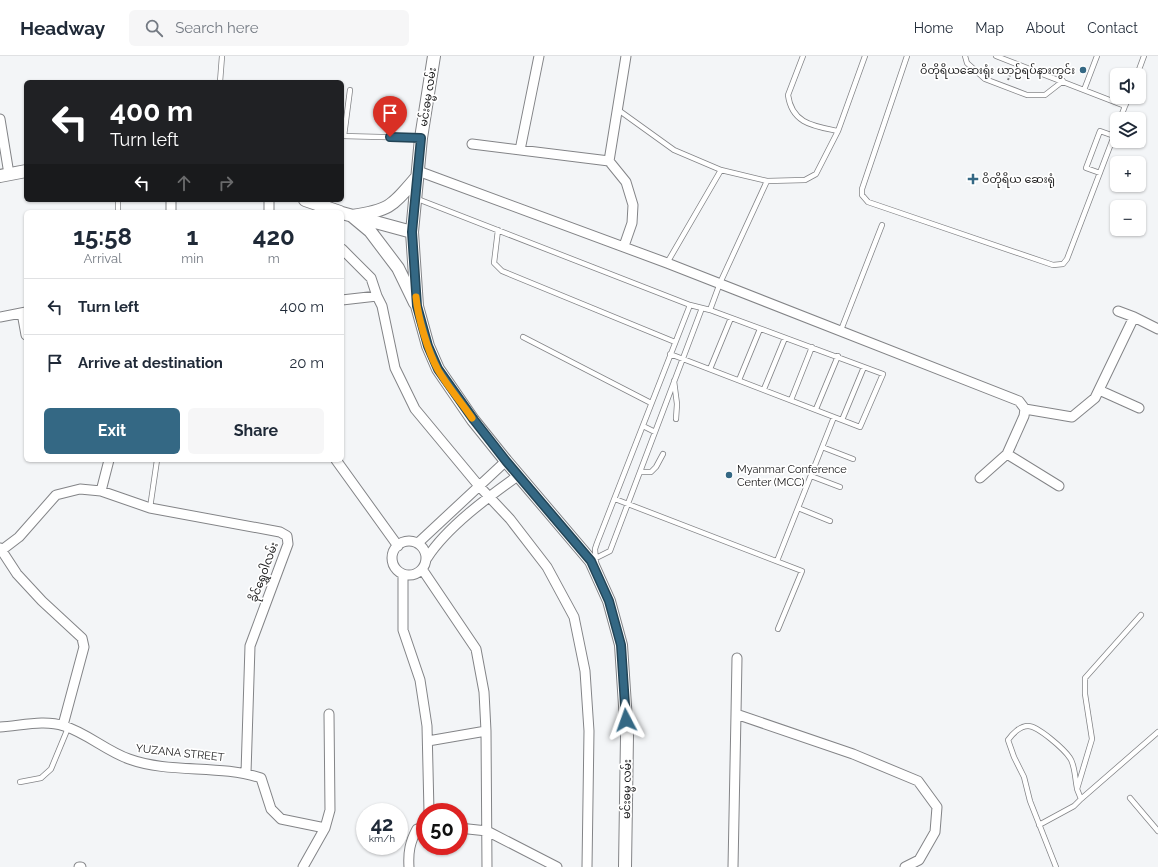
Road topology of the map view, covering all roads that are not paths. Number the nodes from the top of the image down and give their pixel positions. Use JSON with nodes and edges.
{"nodes":[{"id":1,"x":222,"y":56,"type":"edge"},
{"id":2,"x":434,"y":56,"type":"edge"},
{"id":3,"x":539,"y":56,"type":"edge"},
{"id":4,"x":626,"y":56,"type":"edge"},
{"id":5,"x":803,"y":56,"type":"edge"},
{"id":6,"x":865,"y":56,"type":"edge"},
{"id":7,"x":907,"y":56,"type":"edge"},
{"id":8,"x":965,"y":56,"type":"edge"},
{"id":9,"x":996,"y":56,"type":"edge"},
{"id":10,"x":1097,"y":56,"type":"edge"},
{"id":11,"x":1144,"y":56,"type":"edge"},
{"id":12,"x":1140,"y":68,"type":"edge"},
{"id":13,"x":220,"y":80,"type":"edge"},
{"id":14,"x":1063,"y":82,"type":"junction"},
{"id":15,"x":350,"y":90,"type":"dead end"},
{"id":16,"x":1084,"y":90,"type":"junction"},
{"id":17,"x":1125,"y":106,"type":"joint"},
{"id":18,"x":617,"y":109,"type":"junction"},
{"id":19,"x":1123,"y":112,"type":"edge"},
{"id":20,"x":0,"y":119,"type":"edge"},
{"id":21,"x":344,"y":129,"type":"edge"},
{"id":22,"x":838,"y":131,"type":"junction"},
{"id":23,"x":1110,"y":135,"type":"edge"},
{"id":24,"x":344,"y":136,"type":"edge"},
{"id":25,"x":421,"y":138,"type":"junction"},
{"id":26,"x":472,"y":144,"type":"dead end"},
{"id":27,"x":1110,"y":147,"type":"edge"},
{"id":28,"x":520,"y":150,"type":"junction"},
{"id":29,"x":608,"y":162,"type":"junction"},
{"id":30,"x":721,"y":170,"type":"junction"},
{"id":31,"x":24,"y":171,"type":"edge"},
{"id":32,"x":1100,"y":173,"type":"junction"},
{"id":33,"x":418,"y":174,"type":"junction"},
{"id":34,"x":5,"y":175,"type":"edge"},
{"id":35,"x":767,"y":181,"type":"junction"},
{"id":36,"x":415,"y":198,"type":"junction"},
{"id":37,"x":311,"y":202,"type":"edge"},
{"id":38,"x":334,"y":210,"type":"edge"},
{"id":39,"x":345,"y":214,"type":"edge"},
{"id":40,"x":882,"y":225,"type":"dead end"},
{"id":41,"x":498,"y":230,"type":"junction"},
{"id":42,"x":412,"y":232,"type":"junction"},
{"id":43,"x":624,"y":246,"type":"junction"},
{"id":44,"x":344,"y":251,"type":"edge"},
{"id":45,"x":667,"y":263,"type":"junction"},
{"id":46,"x":720,"y":283,"type":"junction"},
{"id":47,"x":377,"y":296,"type":"junction"},
{"id":48,"x":344,"y":300,"type":"edge"},
{"id":49,"x":690,"y":305,"type":"junction"},
{"id":50,"x":417,"y":306,"type":"junction"},
{"id":51,"x":702,"y":308,"type":"junction"},
{"id":52,"x":710,"y":310,"type":"junction"},
{"id":53,"x":1118,"y":311,"type":"dead end"},
{"id":54,"x":24,"y":312,"type":"edge"},
{"id":55,"x":0,"y":317,"type":"edge"},
{"id":56,"x":1134,"y":317,"type":"junction"},
{"id":57,"x":731,"y":318,"type":"junction"},
{"id":58,"x":760,"y":329,"type":"junction"},
{"id":59,"x":1158,"y":329,"type":"edge"},
{"id":60,"x":841,"y":330,"type":"junction"},
{"id":61,"x":523,"y":337,"type":"dead end"},
{"id":62,"x":785,"y":338,"type":"junction"},
{"id":63,"x":675,"y":342,"type":"junction"},
{"id":64,"x":812,"y":347,"type":"junction"},
{"id":65,"x":670,"y":354,"type":"junction"},
{"id":66,"x":838,"y":356,"type":"junction"},
{"id":67,"x":682,"y":360,"type":"junction"},
{"id":68,"x":864,"y":367,"type":"junction"},
{"id":69,"x":710,"y":369,"type":"junction"},
{"id":70,"x":739,"y":380,"type":"junction"},
{"id":71,"x":674,"y":381,"type":"junction"},
{"id":72,"x":764,"y":389,"type":"junction"},
{"id":73,"x":1099,"y":390,"type":"junction"},
{"id":74,"x":791,"y":400,"type":"junction"},
{"id":75,"x":651,"y":403,"type":"junction"},
{"id":76,"x":1139,"y":408,"type":"dead end"},
{"id":77,"x":816,"y":409,"type":"junction"},
{"id":78,"x":1025,"y":409,"type":"junction"},
{"id":79,"x":834,"y":417,"type":"junction"},
{"id":80,"x":676,"y":419,"type":"dead end"},
{"id":81,"x":842,"y":420,"type":"junction"},
{"id":82,"x":642,"y":426,"type":"junction"},
{"id":83,"x":655,"y":432,"type":"junction"},
{"id":84,"x":822,"y":448,"type":"junction"},
{"id":85,"x":663,"y":454,"type":"dead end"},
{"id":86,"x":1007,"y":454,"type":"junction"},
{"id":87,"x":853,"y":460,"type":"dead end"},
{"id":88,"x":506,"y":461,"type":"junction"},
{"id":89,"x":108,"y":462,"type":"edge"},
{"id":90,"x":157,"y":462,"type":"edge"},
{"id":91,"x":337,"y":462,"type":"edge"},
{"id":92,"x":641,"y":472,"type":"junction"},
{"id":93,"x":518,"y":475,"type":"junction"},
{"id":94,"x":811,"y":476,"type":"junction"},
{"id":95,"x":980,"y":478,"type":"dead end"},
{"id":96,"x":479,"y":486,"type":"junction"},
{"id":97,"x":1059,"y":486,"type":"dead end"},
{"id":98,"x":840,"y":487,"type":"dead end"},
{"id":99,"x":101,"y":491,"type":"junction"},
{"id":100,"x":489,"y":497,"type":"junction"},
{"id":101,"x":615,"y":499,"type":"junction"},
{"id":102,"x":627,"y":505,"type":"junction"},
{"id":103,"x":150,"y":508,"type":"junction"},
{"id":104,"x":798,"y":508,"type":"junction"},
{"id":105,"x":830,"y":521,"type":"dead end"},
{"id":106,"x":418,"y":543,"type":"junction"},
{"id":107,"x":398,"y":546,"type":"junction"},
{"id":108,"x":1,"y":549,"type":"edge"},
{"id":109,"x":427,"y":558,"type":"junction"},
{"id":110,"x":777,"y":561,"type":"junction"},
{"id":111,"x":596,"y":563,"type":"junction"},
{"id":112,"x":422,"y":569,"type":"junction"},
{"id":113,"x":403,"y":574,"type":"junction"},
{"id":114,"x":1141,"y":615,"type":"dead end"},
{"id":115,"x":778,"y":629,"type":"dead end"},
{"id":116,"x":737,"y":658,"type":"dead end"},
{"id":117,"x":329,"y":714,"type":"dead end"},
{"id":118,"x":736,"y":714,"type":"junction"},
{"id":119,"x":0,"y":726,"type":"edge"},
{"id":120,"x":65,"y":726,"type":"junction"},
{"id":121,"x":486,"y":731,"type":"junction"},
{"id":122,"x":1158,"y":732,"type":"edge"},
{"id":123,"x":428,"y":741,"type":"junction"},
{"id":124,"x":246,"y":773,"type":"junction"},
{"id":125,"x":20,"y":782,"type":"dead end"},
{"id":126,"x":1077,"y":789,"type":"junction"},
{"id":127,"x":1130,"y":798,"type":"dead end"},
{"id":128,"x":1081,"y":799,"type":"junction"},
{"id":129,"x":429,"y":803,"type":"edge"},
{"id":130,"x":1039,"y":825,"type":"junction"},
{"id":131,"x":325,"y":828,"type":"junction"},
{"id":132,"x":468,"y":829,"type":"edge"},
{"id":133,"x":416,"y":831,"type":"edge"},
{"id":134,"x":487,"y":831,"type":"junction"},
{"id":135,"x":1158,"y":831,"type":"edge"},
{"id":136,"x":302,"y":867,"type":"edge"},
{"id":137,"x":409,"y":867,"type":"edge"},
{"id":138,"x":487,"y":867,"type":"edge"},
{"id":139,"x":557,"y":867,"type":"edge"},
{"id":140,"x":587,"y":867,"type":"edge"},
{"id":141,"x":625,"y":867,"type":"edge"},
{"id":142,"x":733,"y":867,"type":"edge"},
{"id":143,"x":906,"y":867,"type":"edge"},
{"id":144,"x":1056,"y":867,"type":"edge"}],
"edges":[{"from":1,"to":13,"type":"lane"},
{"from":2,"to":25,"type":"main road","name":"မင်းဓမ္မ လမ်း"},
{"from":3,"to":28,"type":"street"},
{"from":4,"to":18,"type":"street"},
{"from":5,"to":22,"type":"lane"},
{"from":6,"to":22,"type":"lane"},
{"from":7,"to":32,"type":"lane"},
{"from":8,"to":14,"type":"lane"},
{"from":9,"to":14,"type":"lane"},
{"from":10,"to":16,"type":"lane"},
{"from":11,"to":12,"type":"lane"},
{"from":14,"to":16,"type":"lane"},
{"from":15,"to":21,"type":"lane"},
{"from":16,"to":17,"type":"lane"},
{"from":17,"to":19,"type":"lane"},
{"from":18,"to":29,"type":"street"},
{"from":18,"to":30,"type":"lane"},
{"from":20,"to":34,"type":"street"},
{"from":22,"to":35,"type":"lane"},
{"from":23,"to":32,"type":"lane"},
{"from":24,"to":25,"type":"lane"},
{"from":25,"to":33,"type":"main road","name":"မင်းဓမ္မ လမ်း"},
{"from":26,"to":28,"type":"street"},
{"from":27,"to":32,"type":"lane"},
{"from":28,"to":29,"type":"street"},
{"from":29,"to":43,"type":"street"},
{"from":30,"to":35,"type":"lane"},
{"from":30,"to":45,"type":"lane"},
{"from":31,"to":34,"type":"main road"},
{"from":33,"to":36,"type":"main road","name":"မင်းဓမ္မ လမ်း"},
{"from":33,"to":39,"type":"main road"},
{"from":33,"to":43,"type":"street"},
{"from":35,"to":46,"type":"lane"},
{"from":36,"to":41,"type":"lane"},
{"from":36,"to":42,"type":"main road","name":"မင်းဓမ္မ လမ်း"},
{"from":37,"to":38,"type":"main road"},
{"from":39,"to":42,"type":"main road"},
{"from":39,"to":50,"type":"main road"},
{"from":40,"to":60,"type":"lane"},
{"from":41,"to":49,"type":"lane"},
{"from":41,"to":63,"type":"lane"},
{"from":42,"to":50,"type":"main road","name":"မင်းဓမ္မ လမ်း"},
{"from":43,"to":45,"type":"street"},
{"from":44,"to":47,"type":"street"},
{"from":45,"to":46,"type":"street"},
{"from":46,"to":52,"type":"lane"},
{"from":46,"to":60,"type":"street"},
{"from":47,"to":48,"type":"street"},
{"from":47,"to":96,"type":"street"},
{"from":49,"to":51,"type":"lane"},
{"from":49,"to":63,"type":"lane"},
{"from":50,"to":88,"type":"main road","name":"မင်းဓမ္မ လမ်း"},
{"from":51,"to":52,"type":"lane"},
{"from":51,"to":67,"type":"lane"},
{"from":52,"to":57,"type":"lane"},
{"from":53,"to":56,"type":"street"},
{"from":54,"to":55,"type":"street"},
{"from":56,"to":59,"type":"street"},
{"from":56,"to":73,"type":"street"},
{"from":57,"to":58,"type":"lane"},
{"from":57,"to":69,"type":"lane"},
{"from":58,"to":62,"type":"lane"},
{"from":58,"to":70,"type":"lane"},
{"from":60,"to":78,"type":"street"},
{"from":61,"to":75,"type":"lane"},
{"from":62,"to":64,"type":"lane"},
{"from":62,"to":72,"type":"lane"},
{"from":63,"to":65,"type":"lane"},
{"from":64,"to":66,"type":"lane"},
{"from":64,"to":74,"type":"lane"},
{"from":65,"to":67,"type":"lane"},
{"from":65,"to":75,"type":"lane"},
{"from":66,"to":68,"type":"lane"},
{"from":66,"to":77,"type":"lane"},
{"from":67,"to":69,"type":"lane"},
{"from":67,"to":71,"type":"lane"},
{"from":68,"to":81,"type":"lane"},
{"from":68,"to":81,"type":"lane"},
{"from":69,"to":70,"type":"lane"},
{"from":70,"to":72,"type":"lane"},
{"from":71,"to":80,"type":"lane"},
{"from":71,"to":83,"type":"lane"},
{"from":72,"to":74,"type":"lane"},
{"from":73,"to":76,"type":"street"},
{"from":73,"to":78,"type":"street"},
{"from":74,"to":77,"type":"lane"},
{"from":75,"to":82,"type":"lane"},
{"from":77,"to":79,"type":"lane"},
{"from":78,"to":86,"type":"street"},
{"from":79,"to":81,"type":"lane"},
{"from":79,"to":84,"type":"lane"},
{"from":82,"to":83,"type":"lane"},
{"from":82,"to":101,"type":"lane"},
{"from":83,"to":92,"type":"lane"},
{"from":84,"to":87,"type":"lane"},
{"from":84,"to":94,"type":"lane"},
{"from":85,"to":92,"type":"lane"},
{"from":86,"to":95,"type":"street"},
{"from":86,"to":97,"type":"street"},
{"from":88,"to":93,"type":"main road","name":"မင်းဓမ္မ လမ်း"},
{"from":88,"to":96,"type":"street"},
{"from":89,"to":99,"type":"street"},
{"from":90,"to":103,"type":"lane"},
{"from":91,"to":107,"type":"street"},
{"from":92,"to":102,"type":"lane"},
{"from":93,"to":100,"type":"street"},
{"from":93,"to":111,"type":"main road","name":"မင်းဓမ္မ လမ်း"},
{"from":94,"to":98,"type":"lane"},
{"from":94,"to":104,"type":"lane"},
{"from":96,"to":100,"type":"street"},
{"from":96,"to":106,"type":"street"},
{"from":99,"to":103,"type":"street","name":"ခိုင်ရွှေဝါလမ်း"},
{"from":99,"to":108,"type":"street","name":"ခိုင်ရွှေဝါလမ်း"},
{"from":100,"to":109,"type":"street"},
{"from":100,"to":140,"type":"street"},
{"from":101,"to":102,"type":"lane"},
{"from":101,"to":111,"type":"lane"},
{"from":102,"to":110,"type":"lane"},
{"from":102,"to":111,"type":"lane"},
{"from":103,"to":124,"type":"street","name":"ခိုင်ရွှေဝါလမ်း"},
{"from":104,"to":105,"type":"lane"},
{"from":104,"to":110,"type":"lane"},
{"from":106,"to":107,"type":"street"},
{"from":106,"to":109,"type":"street"},
{"from":107,"to":113,"type":"street"},
{"from":108,"to":120,"type":"street"},
{"from":109,"to":112,"type":"street"},
{"from":110,"to":115,"type":"lane"},
{"from":111,"to":141,"type":"main road","name":"မင်းဓမ္မ လမ်း"},
{"from":112,"to":113,"type":"street"},
{"from":112,"to":121,"type":"street"},
{"from":113,"to":123,"type":"street"},
{"from":114,"to":126,"type":"lane"},
{"from":116,"to":118,"type":"street"},
{"from":117,"to":131,"type":"street"},
{"from":118,"to":142,"type":"street"},
{"from":118,"to":143,"type":"street"},
{"from":119,"to":120,"type":"street","name":"YUZANA STREET"},
{"from":120,"to":124,"type":"street","name":"YUZANA STREET"},
{"from":120,"to":125,"type":"lane"},
{"from":121,"to":123,"type":"street"},
{"from":121,"to":134,"type":"street"},
{"from":122,"to":128,"type":"lane"},
{"from":123,"to":129,"type":"street"},
{"from":124,"to":131,"type":"street"},
{"from":126,"to":128,"type":"lane"},
{"from":126,"to":130,"type":"lane"},
{"from":127,"to":135,"type":"lane"},
{"from":128,"to":130,"type":"lane"},
{"from":130,"to":144,"type":"lane"},
{"from":131,"to":136,"type":"street"},
{"from":132,"to":134,"type":"street"},
{"from":133,"to":137,"type":"street"},
{"from":134,"to":138,"type":"street"},
{"from":134,"to":139,"type":"street"}]}
